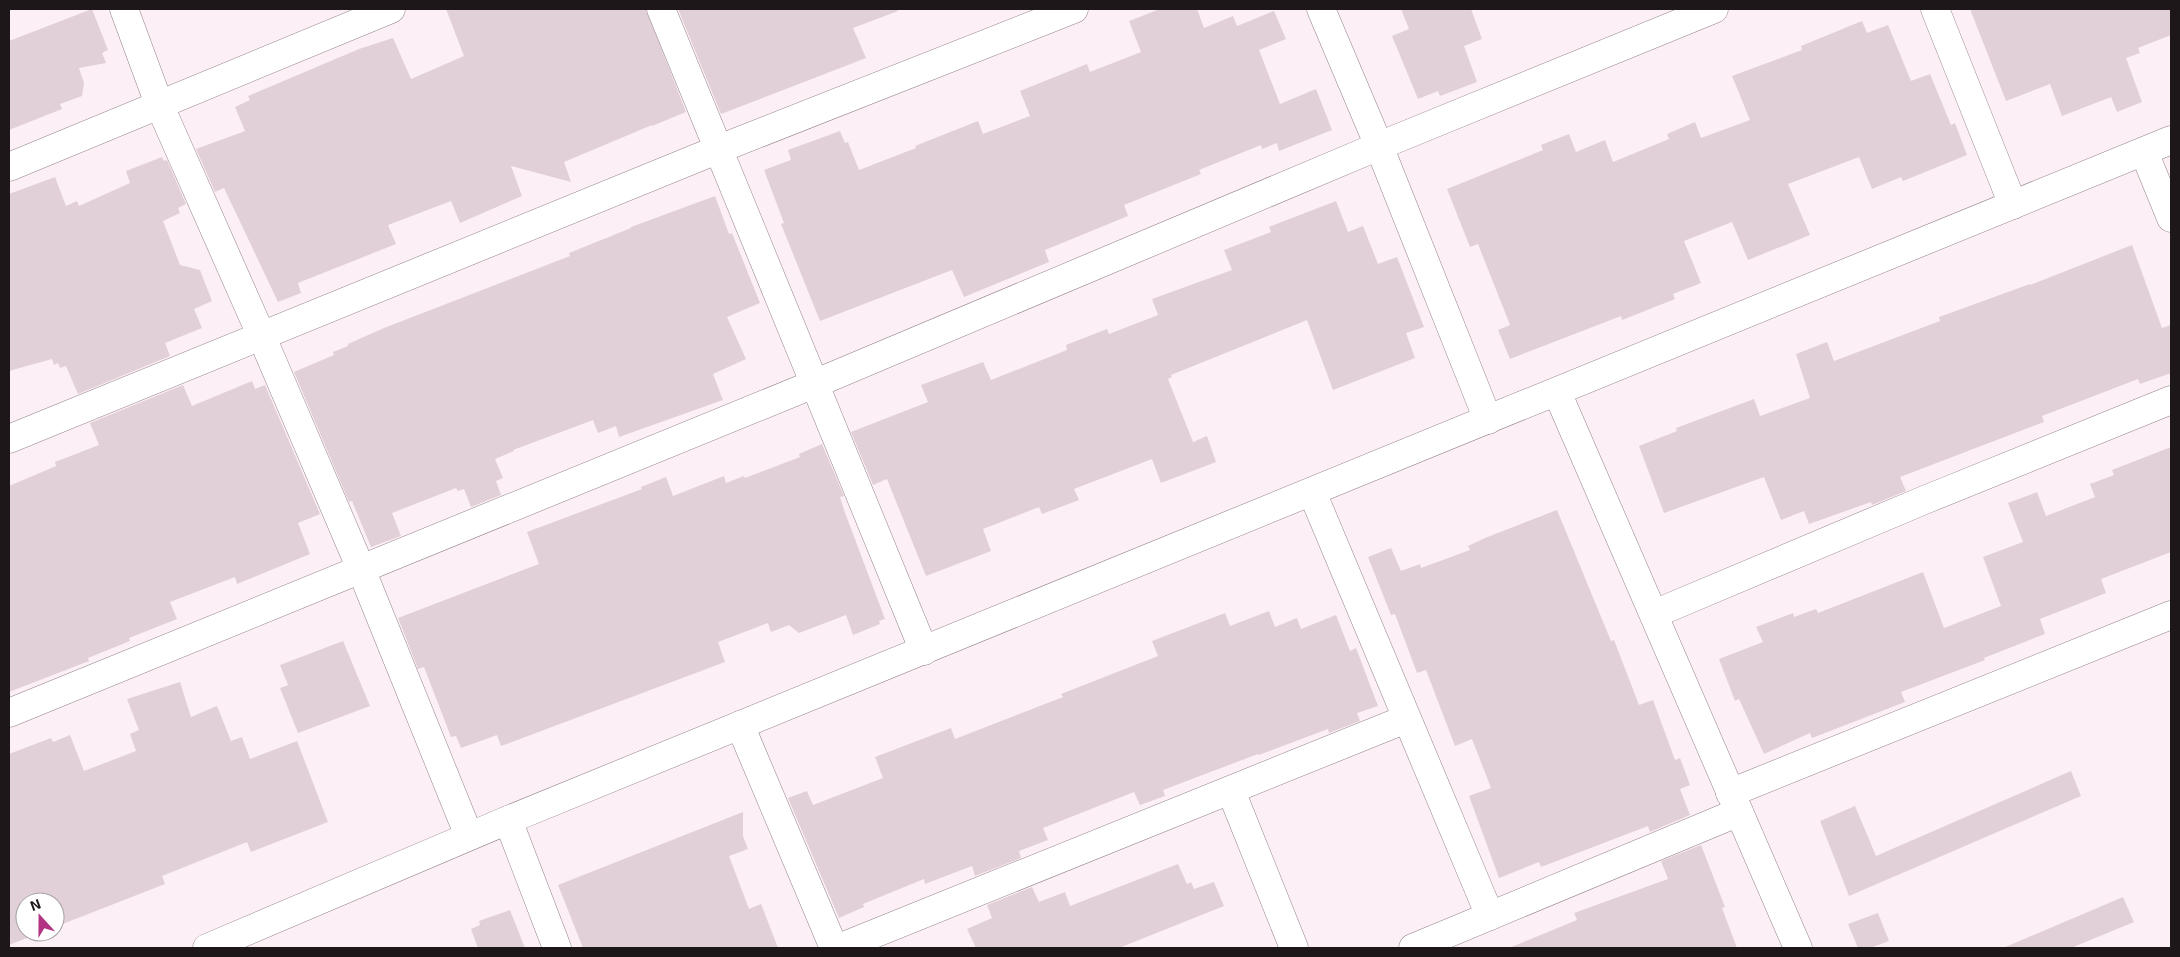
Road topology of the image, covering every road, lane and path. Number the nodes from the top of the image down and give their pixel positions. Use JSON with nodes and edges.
{"nodes":[{"id":1,"x":124,"y":9,"type":"edge"},
{"id":2,"x":392,"y":9,"type":"edge"},
{"id":3,"x":661,"y":9,"type":"edge"},
{"id":4,"x":1074,"y":9,"type":"edge"},
{"id":5,"x":1321,"y":9,"type":"edge"},
{"id":6,"x":1714,"y":9,"type":"edge"},
{"id":7,"x":1936,"y":9,"type":"edge"},
{"id":8,"x":160,"y":104,"type":"junction"},
{"id":9,"x":2171,"y":140,"type":"edge"},
{"id":10,"x":1379,"y":146,"type":"junction"},
{"id":11,"x":719,"y":148,"type":"junction"},
{"id":12,"x":2144,"y":152,"type":"junction"},
{"id":13,"x":9,"y":167,"type":"edge"},
{"id":14,"x":2013,"y":205,"type":"junction"},
{"id":15,"x":2171,"y":218,"type":"edge"},
{"id":16,"x":262,"y":336,"type":"junction"},
{"id":17,"x":814,"y":384,"type":"junction"},
{"id":18,"x":1557,"y":392,"type":"junction"},
{"id":19,"x":2171,"y":400,"type":"edge"},
{"id":20,"x":1488,"y":420,"type":"junction"},
{"id":21,"x":9,"y":439,"type":"edge"},
{"id":22,"x":1312,"y":492,"type":"junction"},
{"id":23,"x":361,"y":570,"type":"junction"},
{"id":24,"x":1654,"y":614,"type":"junction"},
{"id":25,"x":2171,"y":616,"type":"edge"},
{"id":26,"x":924,"y":651,"type":"junction"},
{"id":27,"x":9,"y":712,"type":"edge"},
{"id":28,"x":1406,"y":719,"type":"junction"},
{"id":29,"x":740,"y":725,"type":"junction"},
{"id":30,"x":1230,"y":791,"type":"junction"},
{"id":31,"x":1735,"y":803,"type":"junction"},
{"id":32,"x":508,"y":820,"type":"junction"},
{"id":33,"x":468,"y":836,"type":"junction"},
{"id":34,"x":1490,"y":916,"type":"junction"},
{"id":35,"x":207,"y":948,"type":"edge"},
{"id":36,"x":557,"y":948,"type":"edge"},
{"id":37,"x":834,"y":948,"type":"edge"},
{"id":38,"x":839,"y":948,"type":"edge"},
{"id":39,"x":1294,"y":948,"type":"edge"},
{"id":40,"x":1413,"y":948,"type":"edge"},
{"id":41,"x":1798,"y":948,"type":"edge"}],
"edges":[{"from":1,"to":8,"type":"street"},
{"from":2,"to":8,"type":"street"},
{"from":3,"to":11,"type":"street"},
{"from":4,"to":11,"type":"street"},
{"from":5,"to":10,"type":"street"},
{"from":6,"to":10,"type":"street"},
{"from":7,"to":14,"type":"street"},
{"from":8,"to":13,"type":"street"},
{"from":8,"to":16,"type":"street"},
{"from":9,"to":12,"type":"street"},
{"from":10,"to":17,"type":"street"},
{"from":10,"to":20,"type":"street"},
{"from":11,"to":16,"type":"street"},
{"from":11,"to":17,"type":"street"},
{"from":12,"to":14,"type":"street"},
{"from":12,"to":15,"type":"street"},
{"from":14,"to":18,"type":"street"},
{"from":16,"to":21,"type":"street"},
{"from":16,"to":23,"type":"street"},
{"from":17,"to":23,"type":"street"},
{"from":17,"to":26,"type":"street"},
{"from":18,"to":20,"type":"street"},
{"from":18,"to":24,"type":"street"},
{"from":19,"to":24,"type":"street"},
{"from":20,"to":22,"type":"street"},
{"from":22,"to":26,"type":"street"},
{"from":22,"to":28,"type":"street"},
{"from":23,"to":27,"type":"street"},
{"from":23,"to":33,"type":"street"},
{"from":24,"to":31,"type":"street"},
{"from":25,"to":31,"type":"street"},
{"from":26,"to":29,"type":"street"},
{"from":28,"to":30,"type":"street"},
{"from":28,"to":34,"type":"street"},
{"from":29,"to":32,"type":"street"},
{"from":29,"to":37,"type":"street"},
{"from":30,"to":38,"type":"street"},
{"from":30,"to":39,"type":"street"},
{"from":31,"to":34,"type":"street"},
{"from":31,"to":41,"type":"street"},
{"from":32,"to":33,"type":"street"},
{"from":32,"to":36,"type":"street"},
{"from":33,"to":35,"type":"street"},
{"from":34,"to":40,"type":"street"}]}
